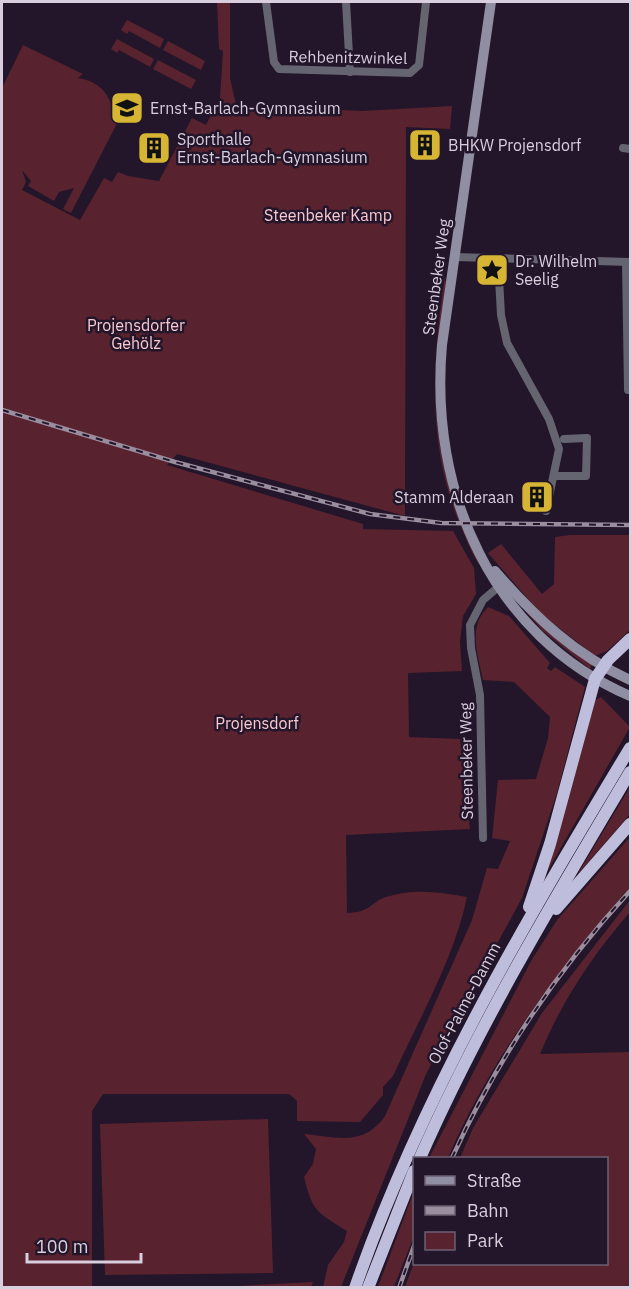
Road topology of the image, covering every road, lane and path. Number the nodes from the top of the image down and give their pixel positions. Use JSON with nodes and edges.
{"nodes":[{"id":1,"x":266,"y":2,"type":"edge"},
{"id":2,"x":346,"y":2,"type":"edge"},
{"id":3,"x":426,"y":2,"type":"edge"},
{"id":4,"x":491,"y":2,"type":"edge"},
{"id":5,"x":350,"y":72,"type":"junction"},
{"id":6,"x":454,"y":257,"type":"junction"},
{"id":7,"x":498,"y":260,"type":"junction"},
{"id":8,"x":628,"y":262,"type":"edge"},
{"id":9,"x":628,"y":390,"type":"dead end"},
{"id":10,"x":564,"y":439,"type":"dead end"},
{"id":11,"x":554,"y":476,"type":"junction"},
{"id":12,"x":546,"y":511,"type":"dead end"},
{"id":13,"x":502,"y":584,"type":"junction"},
{"id":14,"x":630,"y":639,"type":"edge"},
{"id":15,"x":602,"y":666,"type":"junction"},
{"id":16,"x":595,"y":679,"type":"junction"},
{"id":17,"x":630,"y":680,"type":"edge"},
{"id":18,"x":630,"y":696,"type":"edge"},
{"id":19,"x":630,"y":748,"type":"edge"},
{"id":20,"x":630,"y":772,"type":"edge"},
{"id":21,"x":630,"y":824,"type":"edge"},
{"id":22,"x":483,"y":838,"type":"dead end"},
{"id":23,"x":521,"y":943,"type":"junction"},
{"id":24,"x":420,"y":1157,"type":"edge"},
{"id":25,"x":413,"y":1174,"type":"edge"},
{"id":26,"x":355,"y":1287,"type":"edge"},
{"id":27,"x":368,"y":1287,"type":"edge"}],
"edges":[{"from":1,"to":5,"type":"street","name":"Rehbenitzwinkel"},
{"from":2,"to":5,"type":"street"},
{"from":3,"to":5,"type":"street","name":"Rehbenitzwinkel"},
{"from":4,"to":6,"type":"main road","name":"Steenbeker Weg"},
{"from":6,"to":7,"type":"street"},
{"from":6,"to":13,"type":"main road","name":"Steenbeker Weg"},
{"from":7,"to":8,"type":"street"},
{"from":7,"to":11,"type":"street"},
{"from":8,"to":9,"type":"street"},
{"from":10,"to":11,"type":"street"},
{"from":11,"to":12,"type":"street"},
{"from":13,"to":15,"type":"main road","name":"Steenbeker Weg"},
{"from":13,"to":16,"type":"main road","name":"Steenbeker Weg"},
{"from":13,"to":22,"type":"street","name":"Steenbeker Weg"},
{"from":14,"to":15,"type":"highway"},
{"from":15,"to":16,"type":"highway"},
{"from":15,"to":17,"type":"main road","name":"Steenbeker Weg"},
{"from":16,"to":18,"type":"main road","name":"Steenbeker Weg"},
{"from":16,"to":23,"type":"highway"},
{"from":19,"to":23,"type":"highway","name":"Olof-Palme-Damm"},
{"from":20,"to":23,"type":"highway","name":"Olof-Palme-Damm"},
{"from":21,"to":23,"type":"highway"},
{"from":23,"to":24,"type":"highway","name":"Olof-Palme-Damm"},
{"from":23,"to":26,"type":"highway","name":"Olof-Palme-Damm"},
{"from":25,"to":27,"type":"highway"}]}
